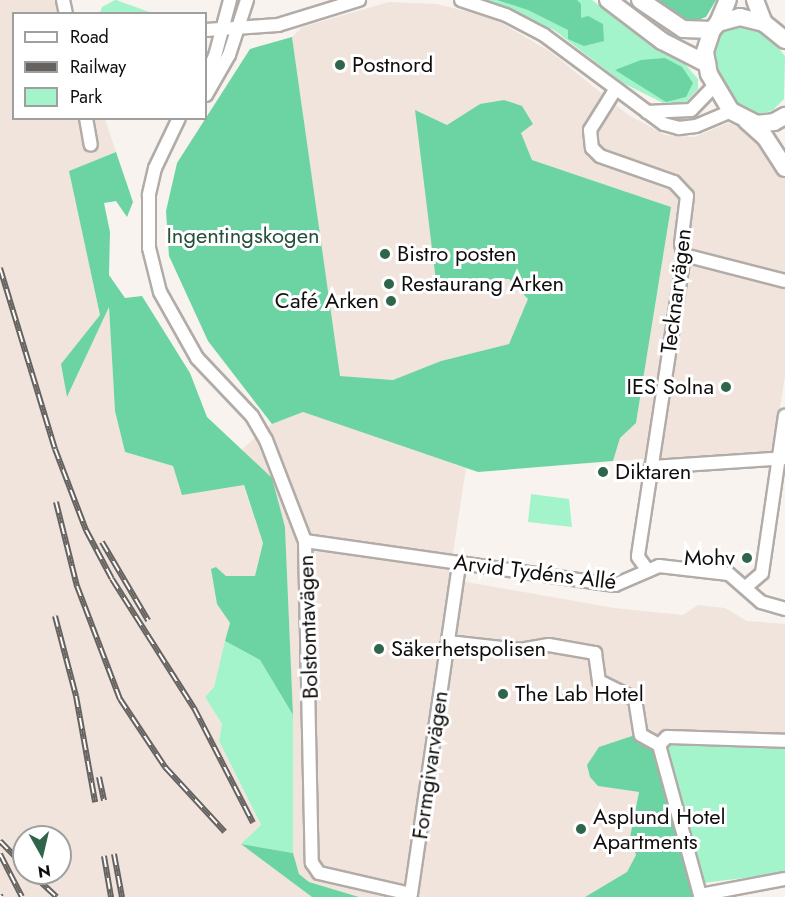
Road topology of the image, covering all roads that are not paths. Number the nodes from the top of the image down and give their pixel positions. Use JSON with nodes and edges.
{"nodes":[{"id":1,"x":230,"y":0,"type":"edge"},
{"id":2,"x":246,"y":0,"type":"edge"},
{"id":3,"x":359,"y":0,"type":"edge"},
{"id":4,"x":461,"y":0,"type":"edge"},
{"id":5,"x":608,"y":0,"type":"edge"},
{"id":6,"x":640,"y":0,"type":"edge"},
{"id":7,"x":728,"y":0,"type":"edge"},
{"id":8,"x":755,"y":0,"type":"edge"},
{"id":9,"x":764,"y":23,"type":"junction"},
{"id":10,"x":715,"y":26,"type":"junction"},
{"id":11,"x":207,"y":30,"type":"edge"},
{"id":12,"x":222,"y":30,"type":"junction"},
{"id":13,"x":237,"y":30,"type":"junction"},
{"id":14,"x":785,"y":40,"type":"edge"},
{"id":15,"x":707,"y":64,"type":"junction"},
{"id":16,"x":207,"y":72,"type":"edge"},
{"id":17,"x":714,"y":86,"type":"junction"},
{"id":18,"x":615,"y":90,"type":"junction"},
{"id":19,"x":207,"y":93,"type":"edge"},
{"id":20,"x":731,"y":111,"type":"junction"},
{"id":21,"x":647,"y":112,"type":"junction"},
{"id":22,"x":785,"y":116,"type":"edge"},
{"id":23,"x":86,"y":120,"type":"edge"},
{"id":24,"x":178,"y":120,"type":"edge"},
{"id":25,"x":746,"y":120,"type":"junction"},
{"id":26,"x":91,"y":145,"type":"dead end"},
{"id":27,"x":785,"y":168,"type":"edge"},
{"id":28,"x":684,"y":255,"type":"junction"},
{"id":29,"x":785,"y":281,"type":"edge"},
{"id":30,"x":785,"y":416,"type":"edge"},
{"id":31,"x":782,"y":459,"type":"edge"},
{"id":32,"x":651,"y":466,"type":"junction"},
{"id":33,"x":305,"y":541,"type":"junction"},
{"id":34,"x":459,"y":564,"type":"junction"},
{"id":35,"x":648,"y":572,"type":"junction"},
{"id":36,"x":746,"y":587,"type":"junction"},
{"id":37,"x":785,"y":609,"type":"edge"},
{"id":38,"x":448,"y":642,"type":"junction"},
{"id":39,"x":785,"y":741,"type":"edge"},
{"id":40,"x":659,"y":745,"type":"junction"},
{"id":41,"x":785,"y":879,"type":"edge"},
{"id":42,"x":411,"y":894,"type":"joint"},
{"id":43,"x":697,"y":896,"type":"edge"}],
"edges":[{"from":1,"to":12,"type":"street"},
{"from":2,"to":13,"type":"street"},
{"from":3,"to":13,"type":"street"},
{"from":4,"to":18,"type":"street"},
{"from":5,"to":15,"type":"main road"},
{"from":6,"to":10,"type":"main road"},
{"from":7,"to":10,"type":"main road"},
{"from":8,"to":9,"type":"main road"},
{"from":9,"to":10,"type":"main road"},
{"from":9,"to":14,"type":"main road"},
{"from":10,"to":15,"type":"main road"},
{"from":11,"to":12,"type":"street"},
{"from":12,"to":13,"type":"street"},
{"from":12,"to":16,"type":"street"},
{"from":13,"to":19,"type":"street"},
{"from":15,"to":17,"type":"main road"},
{"from":17,"to":20,"type":"main road"},
{"from":17,"to":21,"type":"street"},
{"from":18,"to":21,"type":"street"},
{"from":18,"to":28,"type":"street","name":"Tecknarvägen"},
{"from":20,"to":21,"type":"street"},
{"from":20,"to":25,"type":"main road"},
{"from":22,"to":25,"type":"main road"},
{"from":23,"to":26,"type":"street"},
{"from":24,"to":33,"type":"street","name":"Bolstomtavägen"},
{"from":25,"to":27,"type":"main road"},
{"from":28,"to":29,"type":"street"},
{"from":28,"to":32,"type":"street","name":"Tecknarvägen"},
{"from":30,"to":31,"type":"street"},
{"from":31,"to":32,"type":"street"},
{"from":31,"to":36,"type":"street"},
{"from":32,"to":35,"type":"street","name":"Tecknarvägen"},
{"from":33,"to":34,"type":"street","name":"Arvid Tydéns Allé"},
{"from":33,"to":42,"type":"street","name":"Bolstomtavägen"},
{"from":34,"to":35,"type":"street","name":"Arvid Tydéns Allé"},
{"from":34,"to":38,"type":"street","name":"Formgivarvägen"},
{"from":35,"to":36,"type":"street","name":"Arvid Tydéns Allé"},
{"from":36,"to":37,"type":"street","name":"Arvid Tydéns Allé"},
{"from":38,"to":40,"type":"street"},
{"from":38,"to":42,"type":"street","name":"Formgivarvägen"},
{"from":39,"to":40,"type":"street"},
{"from":40,"to":43,"type":"street"},
{"from":41,"to":43,"type":"street"}]}
